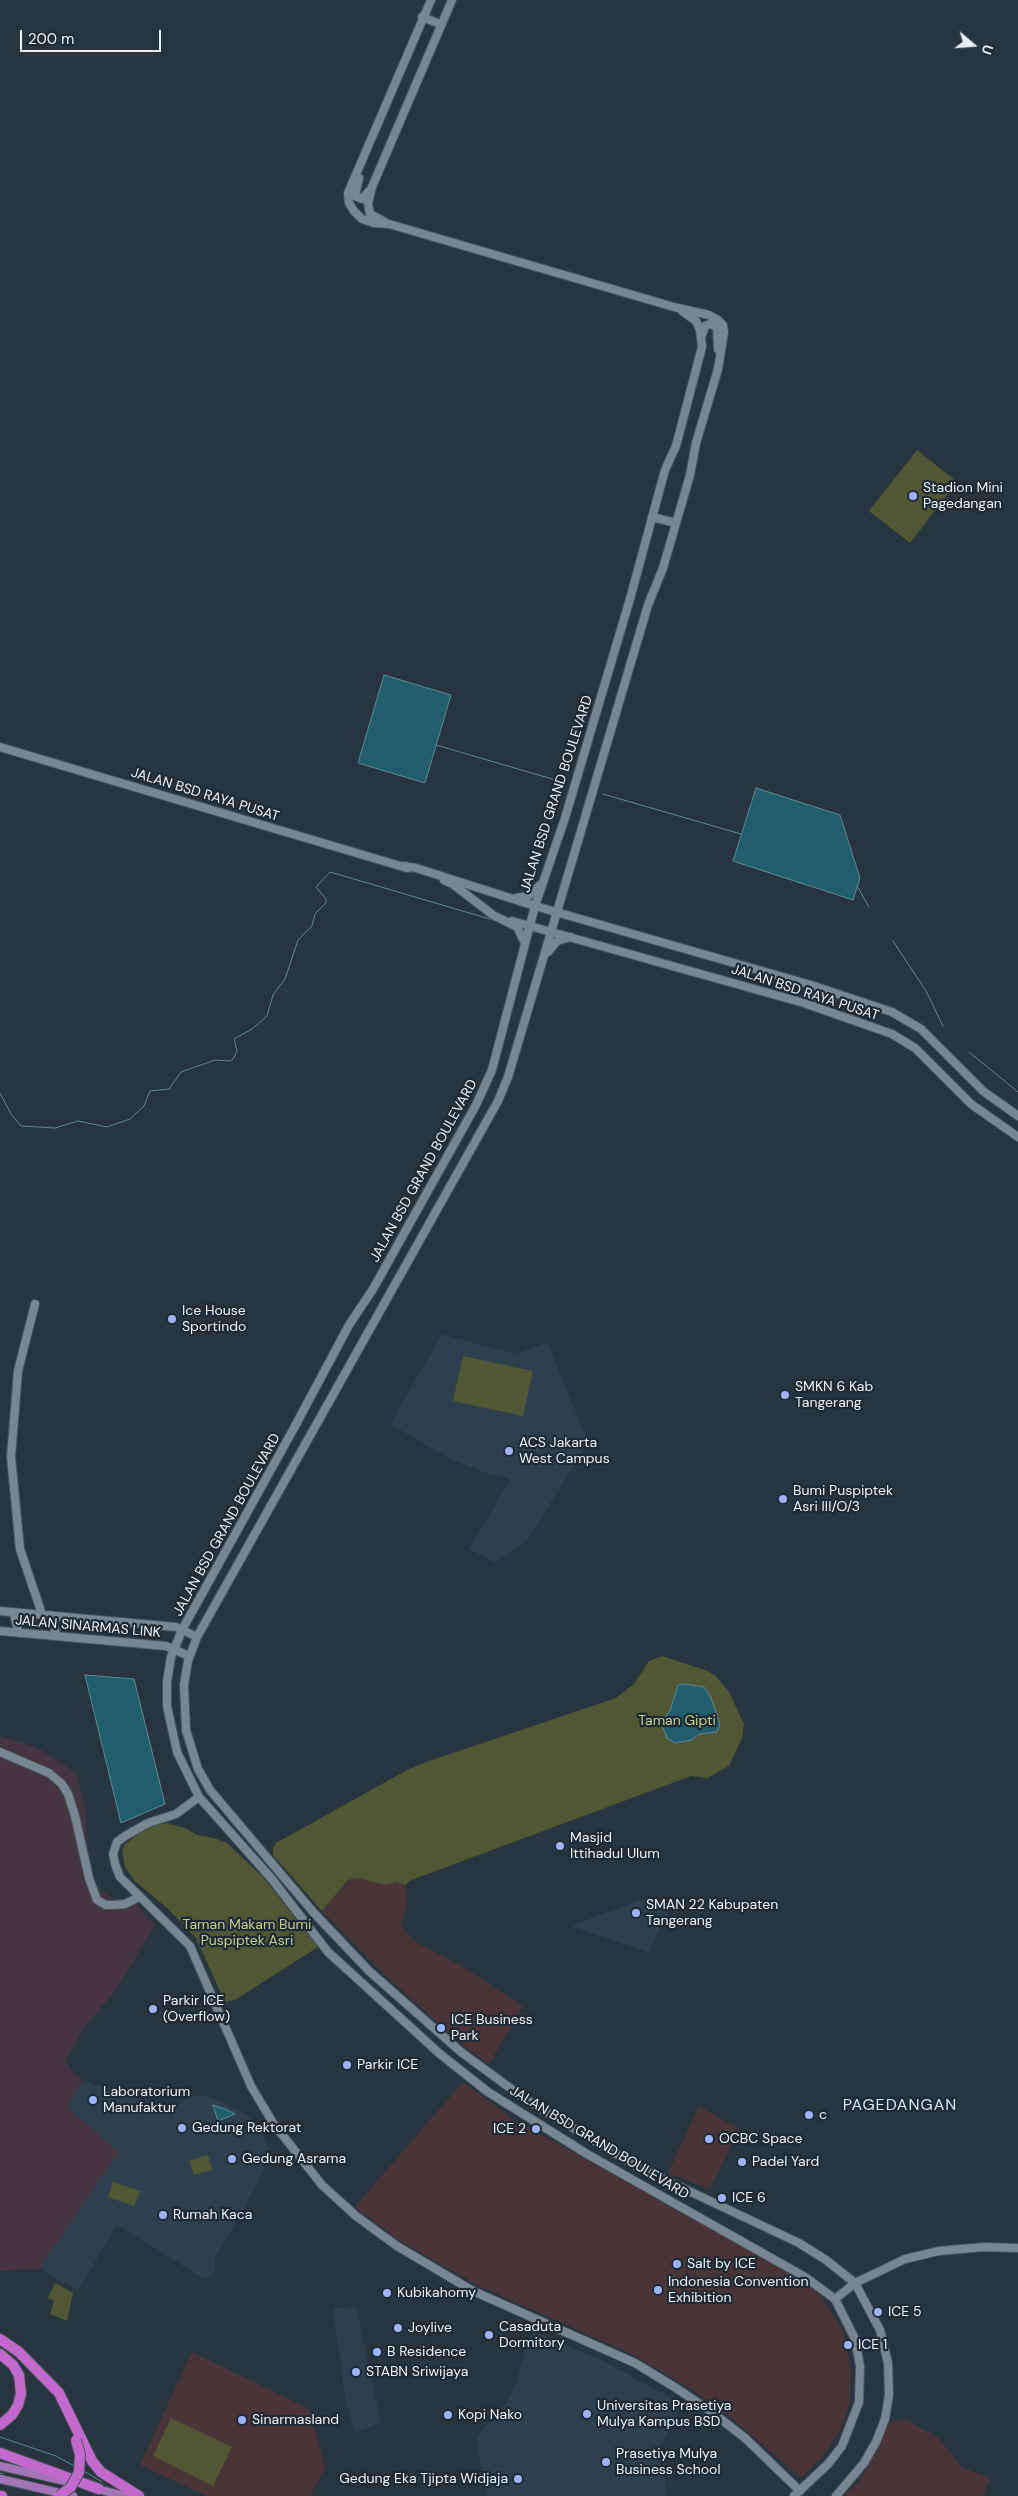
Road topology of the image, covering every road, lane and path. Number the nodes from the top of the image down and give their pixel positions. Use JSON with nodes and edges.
{"nodes":[{"id":1,"x":431,"y":0,"type":"edge"},
{"id":2,"x":452,"y":0,"type":"edge"},
{"id":3,"x":422,"y":17,"type":"junction"},
{"id":4,"x":440,"y":24,"type":"junction"},
{"id":5,"x":371,"y":139,"type":"junction"},
{"id":6,"x":372,"y":187,"type":"junction"},
{"id":7,"x":389,"y":224,"type":"junction"},
{"id":8,"x":674,"y":307,"type":"junction"},
{"id":9,"x":702,"y":338,"type":"junction"},
{"id":10,"x":718,"y":370,"type":"junction"},
{"id":11,"x":652,"y":517,"type":"junction"},
{"id":12,"x":676,"y":523,"type":"junction"},
{"id":13,"x":0,"y":747,"type":"edge"},
{"id":14,"x":404,"y":866,"type":"junction"},
{"id":15,"x":543,"y":882,"type":"junction"},
{"id":16,"x":564,"y":890,"type":"junction"},
{"id":17,"x":512,"y":899,"type":"junction"},
{"id":18,"x":535,"y":906,"type":"junction"},
{"id":19,"x":558,"y":911,"type":"junction"},
{"id":20,"x":578,"y":917,"type":"junction"},
{"id":21,"x":502,"y":919,"type":"junction"},
{"id":22,"x":529,"y":926,"type":"junction"},
{"id":23,"x":552,"y":931,"type":"junction"},
{"id":24,"x":573,"y":937,"type":"junction"},
{"id":25,"x":523,"y":950,"type":"junction"},
{"id":26,"x":545,"y":955,"type":"junction"},
{"id":27,"x":1018,"y":1116,"type":"edge"},
{"id":28,"x":1018,"y":1137,"type":"edge"},
{"id":29,"x":368,"y":1299,"type":"junction"},
{"id":30,"x":35,"y":1304,"type":"dead end"},
{"id":31,"x":383,"y":1307,"type":"junction"},
{"id":32,"x":0,"y":1611,"type":"edge"},
{"id":33,"x":13,"y":1612,"type":"junction"},
{"id":34,"x":46,"y":1615,"type":"junction"},
{"id":35,"x":182,"y":1630,"type":"junction"},
{"id":36,"x":0,"y":1631,"type":"edge"},
{"id":37,"x":19,"y":1632,"type":"junction"},
{"id":38,"x":57,"y":1636,"type":"junction"},
{"id":39,"x":197,"y":1637,"type":"junction"},
{"id":40,"x":174,"y":1650,"type":"junction"},
{"id":41,"x":189,"y":1656,"type":"junction"},
{"id":42,"x":0,"y":1752,"type":"edge"},
{"id":43,"x":199,"y":1797,"type":"junction"},
{"id":44,"x":139,"y":1897,"type":"junction"},
{"id":45,"x":498,"y":2081,"type":"junction"},
{"id":46,"x":488,"y":2092,"type":"junction"},
{"id":47,"x":601,"y":2146,"type":"junction"},
{"id":48,"x":594,"y":2158,"type":"junction"},
{"id":49,"x":1018,"y":2248,"type":"edge"},
{"id":50,"x":855,"y":2283,"type":"junction"},
{"id":51,"x":835,"y":2299,"type":"junction"},
{"id":52,"x":0,"y":2339,"type":"edge"},
{"id":53,"x":0,"y":2344,"type":"edge"},
{"id":54,"x":0,"y":2354,"type":"edge"},
{"id":55,"x":0,"y":2425,"type":"edge"},
{"id":56,"x":0,"y":2453,"type":"edge"},
{"id":57,"x":0,"y":2466,"type":"edge"},
{"id":58,"x":20,"y":2471,"type":"junction"},
{"id":59,"x":0,"y":2479,"type":"edge"},
{"id":60,"x":34,"y":2487,"type":"junction"},
{"id":61,"x":99,"y":2489,"type":"junction"},
{"id":62,"x":797,"y":2493,"type":"edge"},
{"id":63,"x":59,"y":2496,"type":"edge"},
{"id":64,"x":73,"y":2496,"type":"edge"},
{"id":65,"x":125,"y":2496,"type":"edge"},
{"id":66,"x":139,"y":2496,"type":"edge"},
{"id":67,"x":836,"y":2496,"type":"edge"}],
"edges":[{"from":1,"to":3,"type":"main road"},
{"from":2,"to":4,"type":"main road"},
{"from":3,"to":4,"type":"main road"},
{"from":3,"to":5,"type":"main road"},
{"from":4,"to":6,"type":"main road"},
{"from":5,"to":6,"type":"main road"},
{"from":5,"to":7,"type":"main road"},
{"from":6,"to":7,"type":"main road"},
{"from":7,"to":8,"type":"main road"},
{"from":8,"to":9,"type":"main road"},
{"from":8,"to":10,"type":"main road","name":"JALAN BSD GRAND BOULEVARD"},
{"from":9,"to":10,"type":"main road"},
{"from":9,"to":11,"type":"main road","name":"JALAN BSD GRAND BOULEVARD"},
{"from":10,"to":12,"type":"main road","name":"JALAN BSD GRAND BOULEVARD"},
{"from":11,"to":12,"type":"main road"},
{"from":11,"to":15,"type":"main road","name":"JALAN BSD GRAND BOULEVARD"},
{"from":12,"to":16,"type":"main road","name":"JALAN BSD GRAND BOULEVARD"},
{"from":13,"to":14,"type":"main road","name":"JALAN BSD RAYA PUSAT"},
{"from":14,"to":17,"type":"main road","name":"JALAN BSD RAYA PUSAT"},
{"from":14,"to":21,"type":"main road"},
{"from":15,"to":17,"type":"main road"},
{"from":15,"to":18,"type":"main road","name":"JALAN BSD GRAND BOULEVARD"},
{"from":16,"to":19,"type":"main road","name":"JALAN BSD GRAND BOULEVARD"},
{"from":16,"to":20,"type":"main road"},
{"from":17,"to":18,"type":"main road","name":"JALAN BSD RAYA PUSAT"},
{"from":18,"to":19,"type":"main road","name":"JALAN BSD RAYA PUSAT"},
{"from":18,"to":22,"type":"main road","name":"JALAN BSD GRAND BOULEVARD"},
{"from":19,"to":20,"type":"main road","name":"JALAN BSD RAYA PUSAT"},
{"from":19,"to":23,"type":"main road","name":"JALAN BSD GRAND BOULEVARD"},
{"from":20,"to":27,"type":"main road","name":"JALAN BSD RAYA PUSAT"},
{"from":21,"to":22,"type":"main road","name":"JALAN BSD RAYA PUSAT"},
{"from":21,"to":25,"type":"main road"},
{"from":22,"to":23,"type":"main road","name":"JALAN BSD RAYA PUSAT"},
{"from":22,"to":25,"type":"main road","name":"JALAN BSD GRAND BOULEVARD"},
{"from":23,"to":24,"type":"main road","name":"JALAN BSD RAYA PUSAT"},
{"from":23,"to":26,"type":"main road","name":"JALAN BSD GRAND BOULEVARD"},
{"from":24,"to":26,"type":"main road"},
{"from":24,"to":28,"type":"main road","name":"JALAN BSD RAYA PUSAT"},
{"from":25,"to":29,"type":"main road","name":"JALAN BSD GRAND BOULEVARD"},
{"from":26,"to":31,"type":"main road","name":"JALAN BSD GRAND BOULEVARD"},
{"from":29,"to":31,"type":"main road"},
{"from":29,"to":35,"type":"main road","name":"JALAN BSD GRAND BOULEVARD"},
{"from":30,"to":34,"type":"main road"},
{"from":31,"to":39,"type":"main road","name":"JALAN BSD GRAND BOULEVARD"},
{"from":32,"to":33,"type":"main road","name":"JALAN SINARMAS LINK"},
{"from":33,"to":34,"type":"main road","name":"JALAN SINARMAS LINK"},
{"from":33,"to":37,"type":"main road"},
{"from":34,"to":35,"type":"main road","name":"JALAN SINARMAS LINK"},
{"from":34,"to":38,"type":"main road"},
{"from":35,"to":39,"type":"main road","name":"JALAN SINARMAS LINK"},
{"from":35,"to":40,"type":"main road","name":"JALAN BSD GRAND BOULEVARD"},
{"from":36,"to":37,"type":"main road","name":"JALAN SINARMAS LINK"},
{"from":37,"to":38,"type":"main road","name":"JALAN SINARMAS LINK"},
{"from":38,"to":40,"type":"main road","name":"JALAN SINARMAS LINK"},
{"from":39,"to":41,"type":"main road","name":"JALAN BSD GRAND BOULEVARD"},
{"from":40,"to":41,"type":"main road","name":"JALAN SINARMAS LINK"},
{"from":40,"to":43,"type":"main road","name":"JALAN BSD GRAND BOULEVARD"},
{"from":41,"to":45,"type":"main road","name":"JALAN BSD GRAND BOULEVARD"},
{"from":42,"to":44,"type":"main road"},
{"from":43,"to":44,"type":"main road"},
{"from":43,"to":46,"type":"main road","name":"JALAN BSD GRAND BOULEVARD"},
{"from":44,"to":62,"type":"main road"},
{"from":45,"to":46,"type":"main road"},
{"from":45,"to":47,"type":"main road","name":"JALAN BSD GRAND BOULEVARD"},
{"from":46,"to":48,"type":"main road","name":"JALAN BSD GRAND BOULEVARD"},
{"from":47,"to":48,"type":"main road"},
{"from":47,"to":50,"type":"main road","name":"JALAN BSD GRAND BOULEVARD"},
{"from":48,"to":51,"type":"main road","name":"JALAN BSD GRAND BOULEVARD"},
{"from":49,"to":50,"type":"main road"},
{"from":50,"to":51,"type":"main road"},
{"from":50,"to":67,"type":"main road","name":"JALAN BSD GRAND BOULEVARD"},
{"from":51,"to":62,"type":"main road","name":"JALAN BSD GRAND BOULEVARD"},
{"from":52,"to":66,"type":"highway"},
{"from":53,"to":63,"type":"highway","bridge":true},
{"from":54,"to":55,"type":"highway"},
{"from":56,"to":61,"type":"highway"},
{"from":57,"to":58,"type":"main road"},
{"from":58,"to":60,"type":"main road"},
{"from":58,"to":61,"type":"main road"},
{"from":59,"to":60,"type":"main road"},
{"from":60,"to":64,"type":"main road"},
{"from":61,"to":65,"type":"main road"}]}
